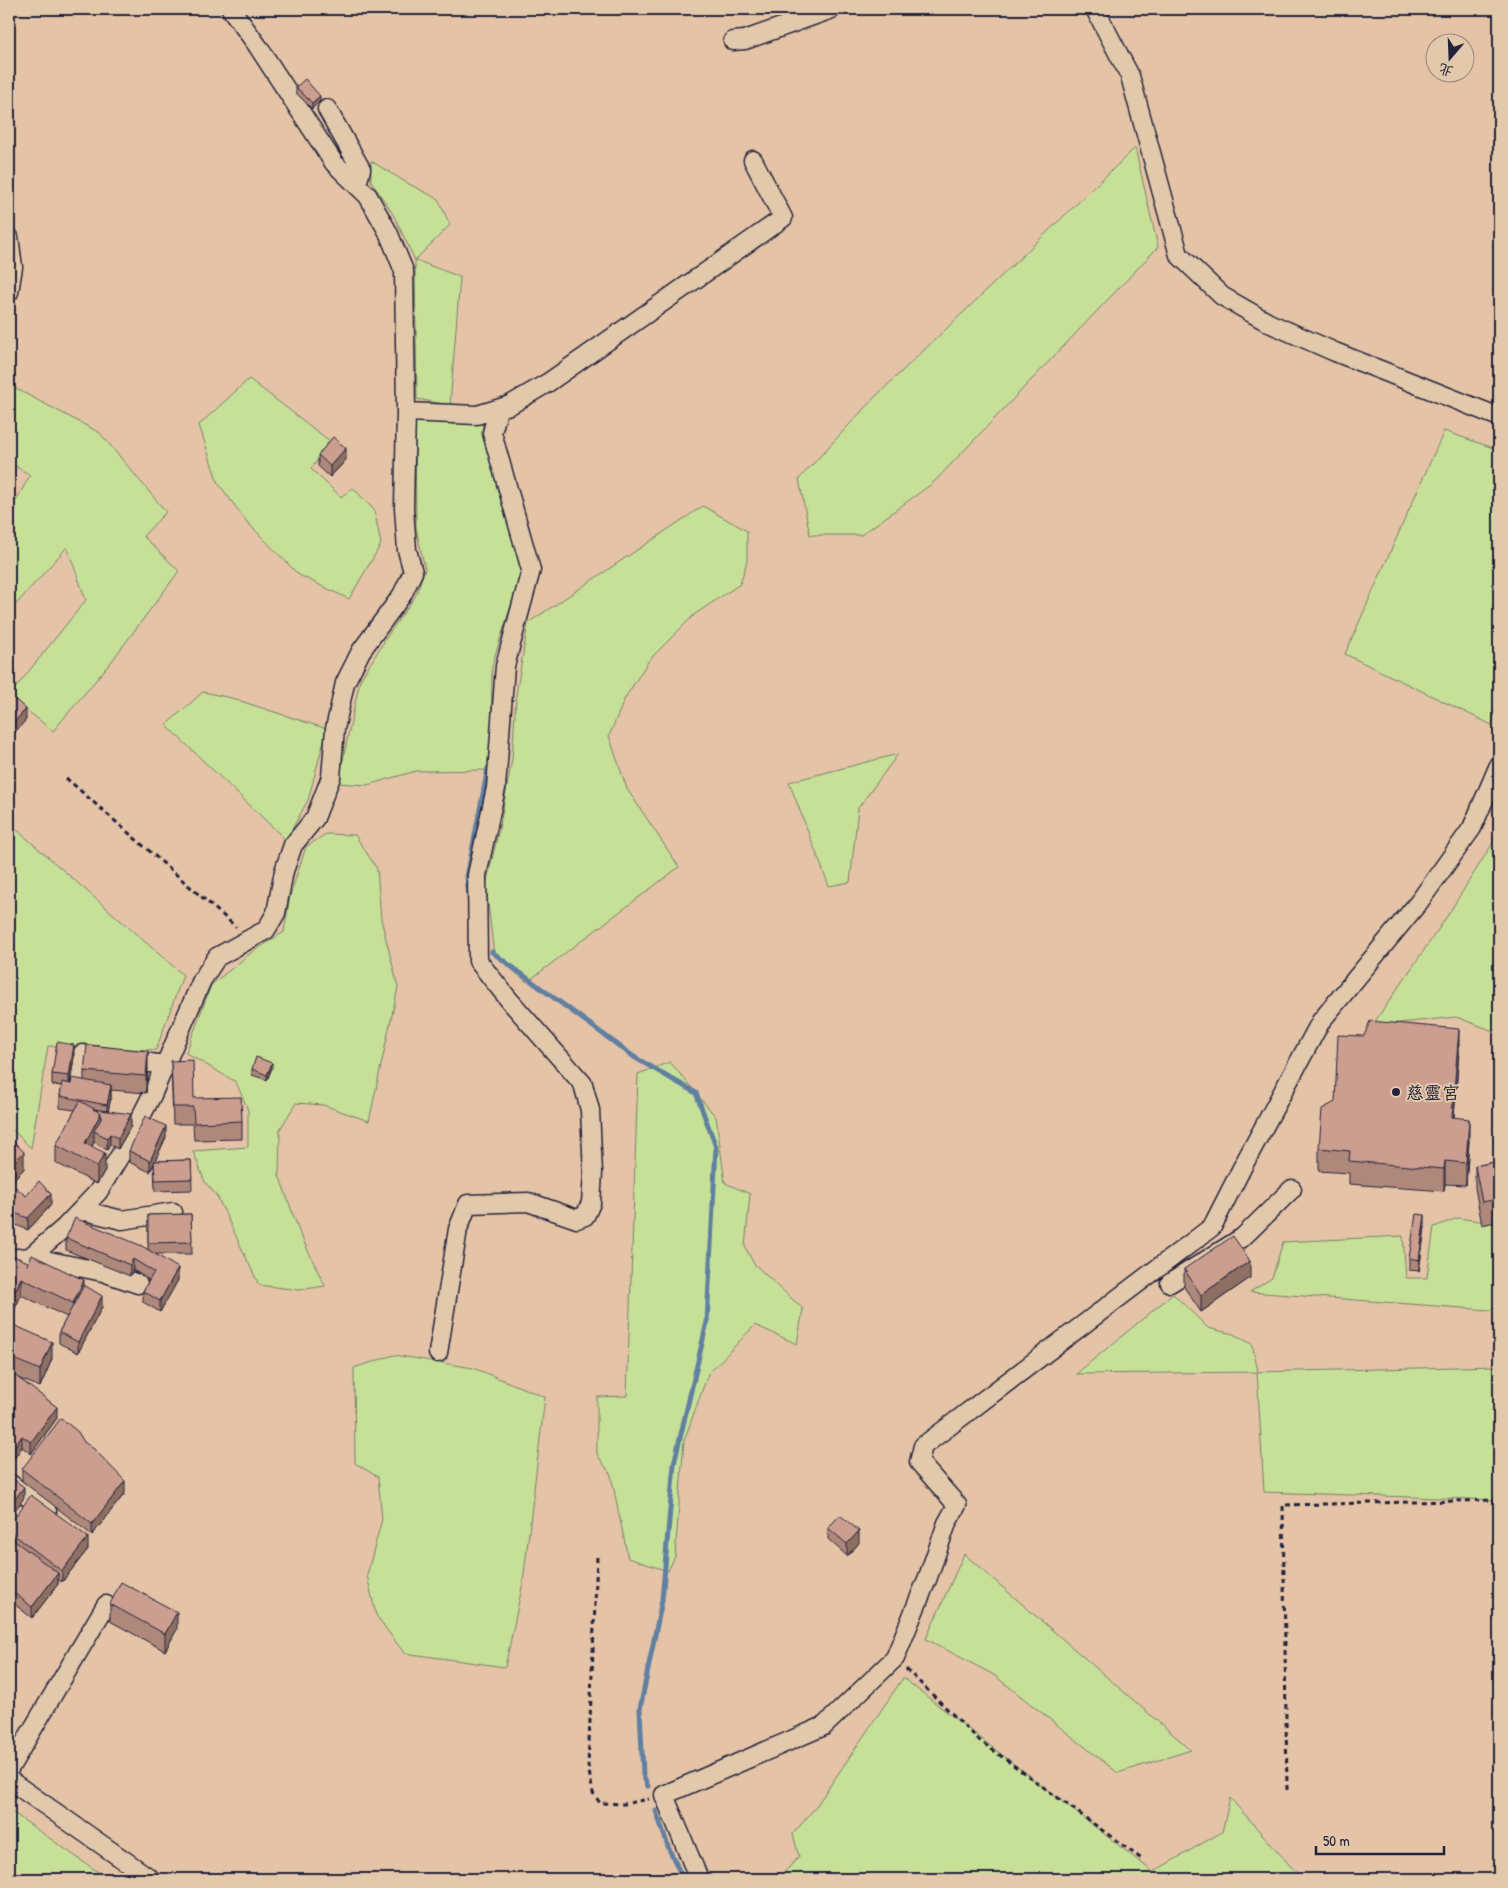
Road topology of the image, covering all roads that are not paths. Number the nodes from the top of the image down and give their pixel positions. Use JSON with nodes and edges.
{"nodes":[{"id":1,"x":230,"y":9,"type":"edge"},
{"id":2,"x":832,"y":9,"type":"edge"},
{"id":3,"x":1095,"y":9,"type":"edge"},
{"id":4,"x":733,"y":41,"type":"dead end"},
{"id":5,"x":327,"y":109,"type":"dead end"},
{"id":6,"x":753,"y":160,"type":"dead end"},
{"id":7,"x":357,"y":186,"type":"junction"},
{"id":8,"x":9,"y":237,"type":"edge"},
{"id":9,"x":9,"y":292,"type":"edge"},
{"id":10,"x":498,"y":410,"type":"junction"},
{"id":11,"x":406,"y":412,"type":"junction"},
{"id":12,"x":1499,"y":417,"type":"edge"},
{"id":13,"x":1499,"y":765,"type":"edge"},
{"id":14,"x":165,"y":1065,"type":"junction"},
{"id":15,"x":78,"y":1084,"type":"edge"},
{"id":16,"x":1292,"y":1189,"type":"dead end"},
{"id":17,"x":81,"y":1210,"type":"junction"},
{"id":18,"x":173,"y":1212,"type":"edge"},
{"id":19,"x":30,"y":1257,"type":"junction"},
{"id":20,"x":9,"y":1259,"type":"edge"},
{"id":21,"x":1170,"y":1283,"type":"dead end"},
{"id":22,"x":138,"y":1284,"type":"dead end"},
{"id":23,"x":438,"y":1354,"type":"dead end"},
{"id":24,"x":9,"y":1484,"type":"edge"},
{"id":25,"x":62,"y":1523,"type":"edge"},
{"id":26,"x":106,"y":1605,"type":"dead end"},
{"id":27,"x":9,"y":1769,"type":"edge"},
{"id":28,"x":9,"y":1780,"type":"edge"},
{"id":29,"x":151,"y":1879,"type":"edge"},
{"id":30,"x":699,"y":1879,"type":"edge"}],
"edges":[{"from":1,"to":7,"type":"street"},
{"from":2,"to":4,"type":"street"},
{"from":3,"to":12,"type":"street"},
{"from":5,"to":7,"type":"street"},
{"from":6,"to":10,"type":"street"},
{"from":7,"to":11,"type":"street"},
{"from":8,"to":9,"type":"street"},
{"from":10,"to":11,"type":"street"},
{"from":10,"to":23,"type":"street"},
{"from":11,"to":14,"type":"street"},
{"from":13,"to":30,"type":"street"},
{"from":14,"to":15,"type":"street"},
{"from":14,"to":17,"type":"street"},
{"from":16,"to":21,"type":"street"},
{"from":17,"to":18,"type":"street"},
{"from":17,"to":19,"type":"street"},
{"from":19,"to":20,"type":"street"},
{"from":19,"to":22,"type":"street"},
{"from":24,"to":25,"type":"street"},
{"from":26,"to":27,"type":"street"},
{"from":28,"to":29,"type":"street"}]}
